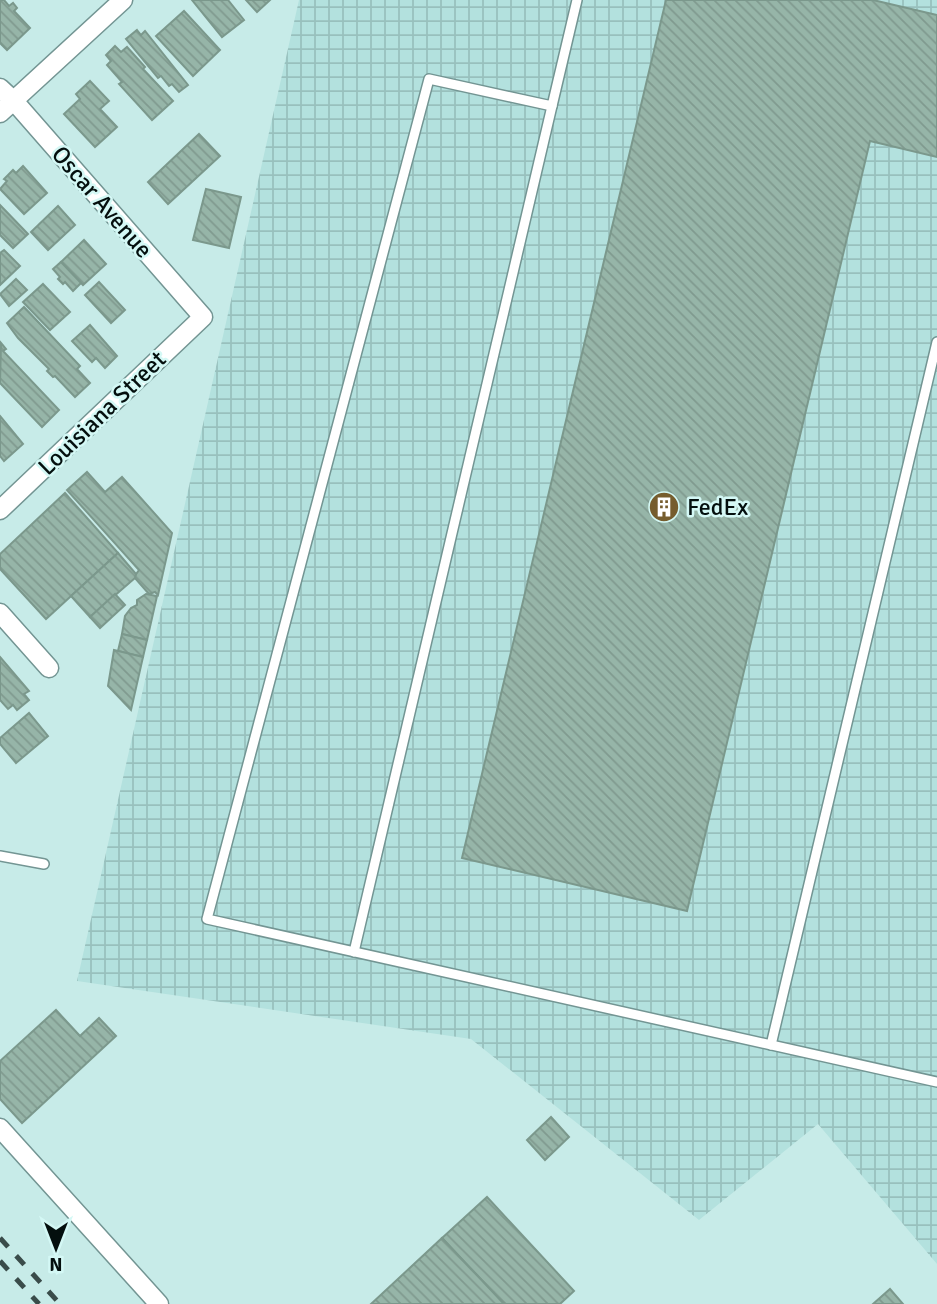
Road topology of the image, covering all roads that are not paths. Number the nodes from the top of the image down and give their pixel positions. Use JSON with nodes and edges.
{"nodes":[{"id":1,"x":123,"y":0,"type":"edge"},
{"id":2,"x":577,"y":0,"type":"edge"},
{"id":3,"x":0,"y":88,"type":"edge"},
{"id":4,"x":14,"y":101,"type":"junction"},
{"id":5,"x":552,"y":106,"type":"junction"},
{"id":6,"x":0,"y":113,"type":"edge"},
{"id":7,"x":203,"y":317,"type":"joint"},
{"id":8,"x":937,"y":342,"type":"edge"},
{"id":9,"x":0,"y":510,"type":"edge"},
{"id":10,"x":0,"y":613,"type":"edge"},
{"id":11,"x":49,"y":668,"type":"dead end"},
{"id":12,"x":0,"y":856,"type":"edge"},
{"id":13,"x":44,"y":864,"type":"dead end"},
{"id":14,"x":354,"y":952,"type":"junction"},
{"id":15,"x":771,"y":1045,"type":"junction"},
{"id":16,"x":937,"y":1082,"type":"edge"},
{"id":17,"x":0,"y":1128,"type":"edge"},
{"id":18,"x":159,"y":1304,"type":"edge"}],
"edges":[{"from":1,"to":4,"type":"street"},
{"from":2,"to":5,"type":"lane"},
{"from":3,"to":4,"type":"street","name":"Oscar Avenue"},
{"from":4,"to":6,"type":"street"},
{"from":4,"to":7,"type":"street","name":"Oscar Avenue"},
{"from":5,"to":14,"type":"lane"},
{"from":5,"to":14,"type":"lane"},
{"from":7,"to":9,"type":"street","name":"Louisiana Street"},
{"from":8,"to":15,"type":"lane"},
{"from":10,"to":11,"type":"street"},
{"from":12,"to":13,"type":"lane"},
{"from":14,"to":15,"type":"lane"},
{"from":15,"to":16,"type":"lane"},
{"from":17,"to":18,"type":"street"}]}
